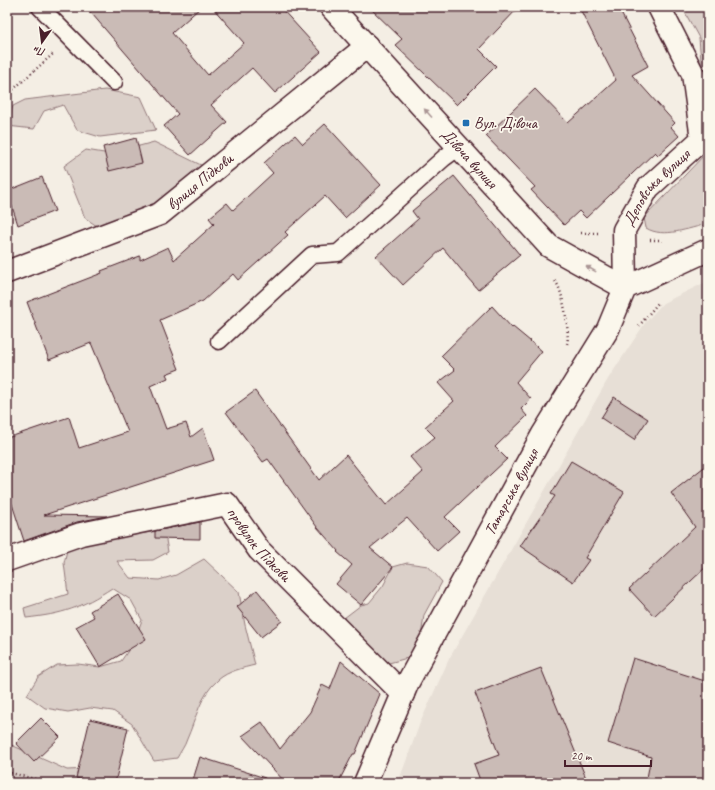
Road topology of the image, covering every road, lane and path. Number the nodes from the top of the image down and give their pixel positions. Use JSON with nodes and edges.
{"nodes":[{"id":1,"x":40,"y":7,"type":"edge"},
{"id":2,"x":331,"y":7,"type":"edge"},
{"id":3,"x":659,"y":7,"type":"edge"},
{"id":4,"x":71,"y":38,"type":"junction"},
{"id":5,"x":367,"y":46,"type":"junction"},
{"id":6,"x":114,"y":82,"type":"dead end"},
{"id":7,"x":7,"y":95,"type":"edge"},
{"id":8,"x":459,"y":147,"type":"junction"},
{"id":9,"x":708,"y":250,"type":"edge"},
{"id":10,"x":7,"y":272,"type":"edge"},
{"id":11,"x":554,"y":279,"type":"dead end"},
{"id":12,"x":626,"y":288,"type":"junction"},
{"id":13,"x":219,"y":341,"type":"dead end"},
{"id":14,"x":566,"y":347,"type":"dead end"},
{"id":15,"x":7,"y":560,"type":"edge"},
{"id":16,"x":403,"y":694,"type":"junction"},
{"id":17,"x":7,"y":772,"type":"edge"},
{"id":18,"x":51,"y":783,"type":"edge"},
{"id":19,"x":365,"y":783,"type":"edge"}],
"edges":[{"from":1,"to":4,"type":"lane"},
{"from":2,"to":5,"type":"street","name":"Дівоча вулиця"},
{"from":3,"to":12,"type":"street","name":"Деповська вулиця"},
{"from":4,"to":6,"type":"lane"},
{"from":4,"to":7,"type":"path"},
{"from":8,"to":5,"type":"street","name":"Дівоча вулиця","one_way":true},
{"from":5,"to":10,"type":"street","name":"вулиця Підкови"},
{"from":12,"to":8,"type":"street","name":"Дівоча вулиця","one_way":true},
{"from":8,"to":13,"type":"lane"},
{"from":9,"to":12,"type":"street"},
{"from":11,"to":14,"type":"path"},
{"from":12,"to":16,"type":"street","name":"Татарська вулиця"},
{"from":15,"to":16,"type":"street","name":"провулок Підкови"},
{"from":16,"to":19,"type":"street","name":"Татарська вулиця"},
{"from":17,"to":18,"type":"path"}]}
